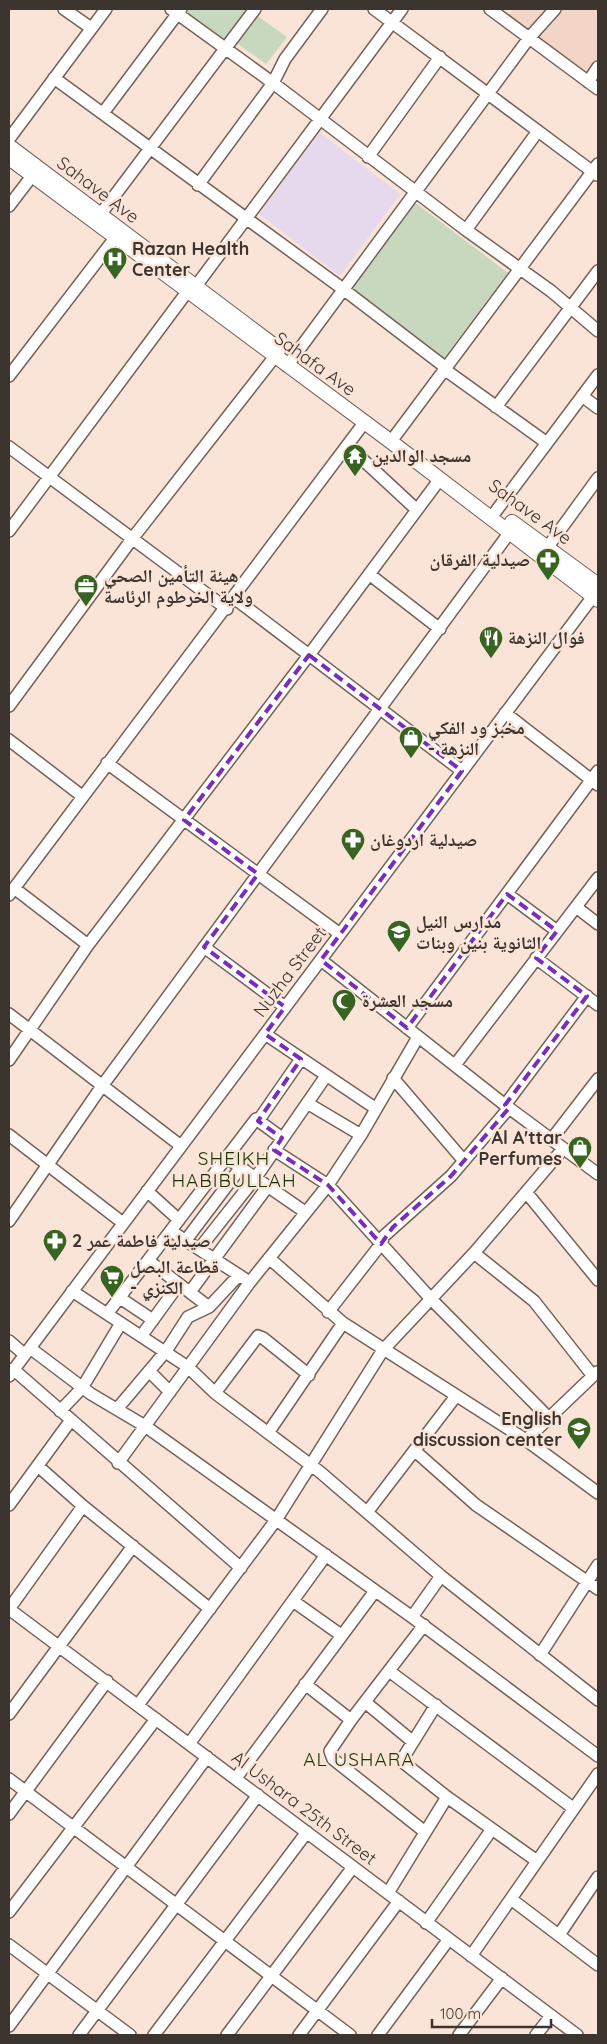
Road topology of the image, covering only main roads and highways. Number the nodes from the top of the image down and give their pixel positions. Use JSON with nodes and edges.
{"nodes":[{"id":1,"x":9,"y":146,"type":"edge"},
{"id":2,"x":9,"y":158,"type":"edge"},
{"id":3,"x":192,"y":289,"type":"junction"},
{"id":4,"x":290,"y":362,"type":"junction"},
{"id":5,"x":596,"y":589,"type":"edge"}],
"edges":[{"from":1,"to":3,"type":"main road","name":"Sahave Ave"},
{"from":2,"to":3,"type":"main road"},
{"from":3,"to":4,"type":"main road","name":"Sahave Ave"},
{"from":4,"to":5,"type":"main road","name":"Sahave Ave"},
{"from":4,"to":5,"type":"main road","name":"Sahafa Ave"}]}
